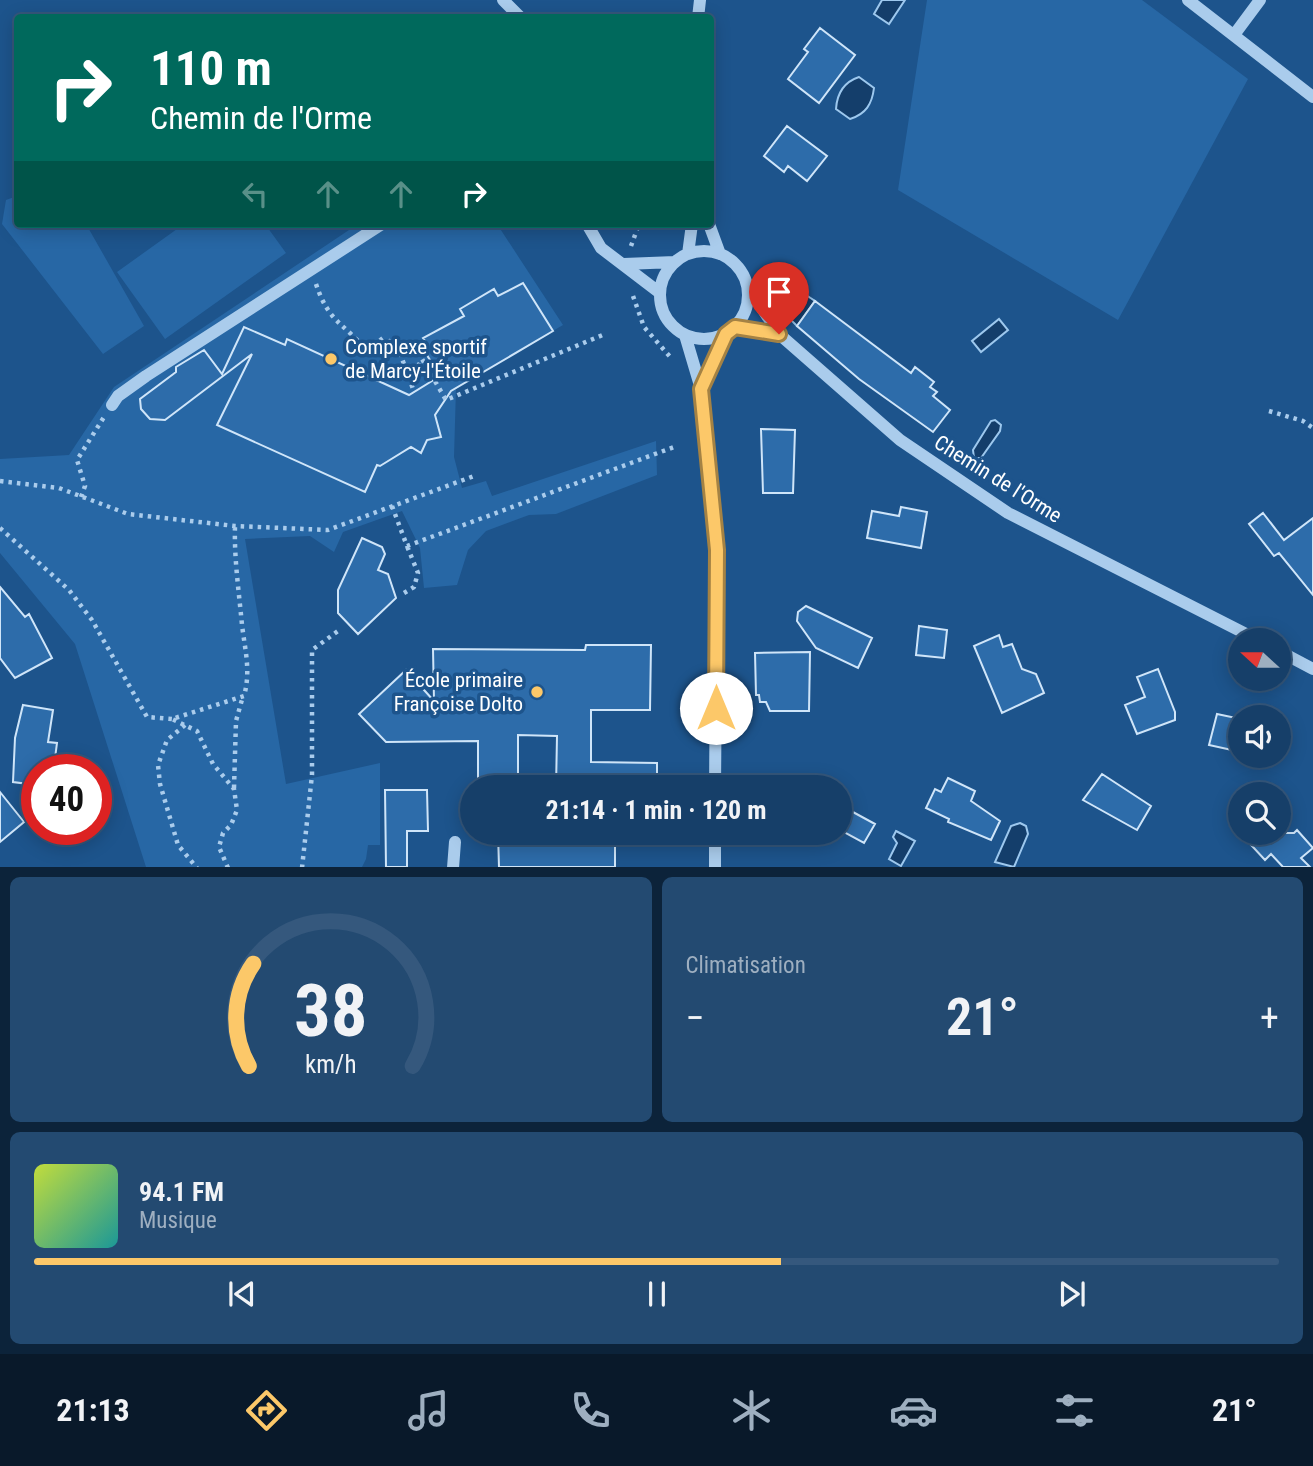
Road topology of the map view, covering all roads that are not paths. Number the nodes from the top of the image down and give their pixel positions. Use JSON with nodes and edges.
{"nodes":[{"id":1,"x":503,"y":0,"type":"edge"},
{"id":2,"x":1188,"y":0,"type":"edge"},
{"id":3,"x":1260,"y":0,"type":"edge"},
{"id":4,"x":518,"y":14,"type":"edge"},
{"id":5,"x":1234,"y":35,"type":"junction"},
{"id":6,"x":1313,"y":97,"type":"edge"},
{"id":7,"x":376,"y":228,"type":"edge"},
{"id":8,"x":589,"y":228,"type":"edge"},
{"id":9,"x":691,"y":228,"type":"edge"},
{"id":10,"x":710,"y":228,"type":"edge"},
{"id":11,"x":688,"y":254,"type":"junction"},
{"id":12,"x":720,"y":254,"type":"junction"},
{"id":13,"x":676,"y":262,"type":"junction"},
{"id":14,"x":624,"y":264,"type":"junction"},
{"id":15,"x":748,"y":287,"type":"junction"},
{"id":16,"x":660,"y":293,"type":"junction"},
{"id":17,"x":730,"y":331,"type":"junction"},
{"id":18,"x":779,"y":334,"type":"junction"},
{"id":19,"x":685,"y":335,"type":"junction"},
{"id":20,"x":701,"y":389,"type":"junction"},
{"id":21,"x":111,"y":405,"type":"road end"},
{"id":22,"x":1234,"y":628,"type":"edge"},
{"id":23,"x":1292,"y":658,"type":"edge"},
{"id":24,"x":1313,"y":669,"type":"edge"},
{"id":25,"x":715,"y":775,"type":"edge"},
{"id":26,"x":455,"y":842,"type":"dead end"},
{"id":27,"x":715,"y":845,"type":"edge"},
{"id":28,"x":453,"y":867,"type":"edge"},
{"id":29,"x":715,"y":867,"type":"edge"}],
"edges":[{"from":1,"to":4,"type":"street"},
{"from":2,"to":5,"type":"street"},
{"from":3,"to":5,"type":"street"},
{"from":5,"to":6,"type":"street"},
{"from":7,"to":21,"type":"street"},
{"from":8,"to":14,"type":"street"},
{"from":9,"to":11,"type":"street"},
{"from":10,"to":12,"type":"street"},
{"from":11,"to":12,"type":"street"},
{"from":11,"to":13,"type":"street"},
{"from":12,"to":15,"type":"street"},
{"from":13,"to":14,"type":"street"},
{"from":13,"to":16,"type":"street"},
{"from":14,"to":16,"type":"street"},
{"from":15,"to":17,"type":"street"},
{"from":15,"to":18,"type":"street","name":"Chemin de l'Orme"},
{"from":16,"to":19,"type":"street"},
{"from":17,"to":18,"type":"street"},
{"from":17,"to":19,"type":"street"},
{"from":17,"to":20,"type":"street"},
{"from":18,"to":22,"type":"street","name":"Chemin de l'Orme"},
{"from":19,"to":20,"type":"street"},
{"from":20,"to":25,"type":"street"},
{"from":23,"to":24,"type":"street"},
{"from":26,"to":28,"type":"street"},
{"from":27,"to":29,"type":"street"}]}
